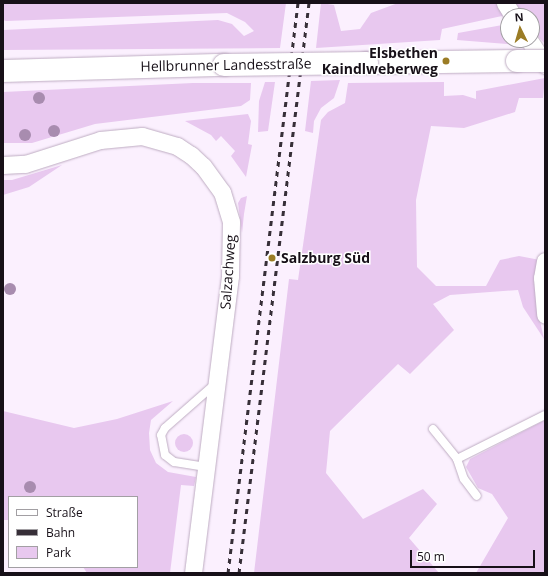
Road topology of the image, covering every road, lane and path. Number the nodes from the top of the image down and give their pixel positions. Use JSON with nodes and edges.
{"nodes":[{"id":1,"x":534,"y":48,"type":"edge"},
{"id":2,"x":545,"y":61,"type":"edge"},
{"id":3,"x":545,"y":65,"type":"edge"},
{"id":4,"x":3,"y":71,"type":"edge"},
{"id":5,"x":3,"y":165,"type":"edge"},
{"id":6,"x":545,"y":261,"type":"edge"},
{"id":7,"x":545,"y":315,"type":"edge"},
{"id":8,"x":217,"y":382,"type":"junction"},
{"id":9,"x":545,"y":415,"type":"edge"},
{"id":10,"x":434,"y":429,"type":"dead end"},
{"id":11,"x":457,"y":459,"type":"junction"},
{"id":12,"x":206,"y":467,"type":"junction"},
{"id":13,"x":478,"y":496,"type":"dead end"},
{"id":14,"x":193,"y":573,"type":"edge"}],
"edges":[{"from":1,"to":3,"type":"street"},
{"from":2,"to":4,"type":"main road","name":"Hellbrunner Landesstraße","bridge":true},
{"from":5,"to":8,"type":"street","name":"Salzachweg"},
{"from":6,"to":7,"type":"street"},
{"from":8,"to":12,"type":"street","name":"Salzachweg"},
{"from":8,"to":12,"type":"lane"},
{"from":9,"to":11,"type":"lane"},
{"from":10,"to":11,"type":"lane"},
{"from":11,"to":13,"type":"lane"},
{"from":12,"to":14,"type":"street","name":"Salzachweg"}]}
